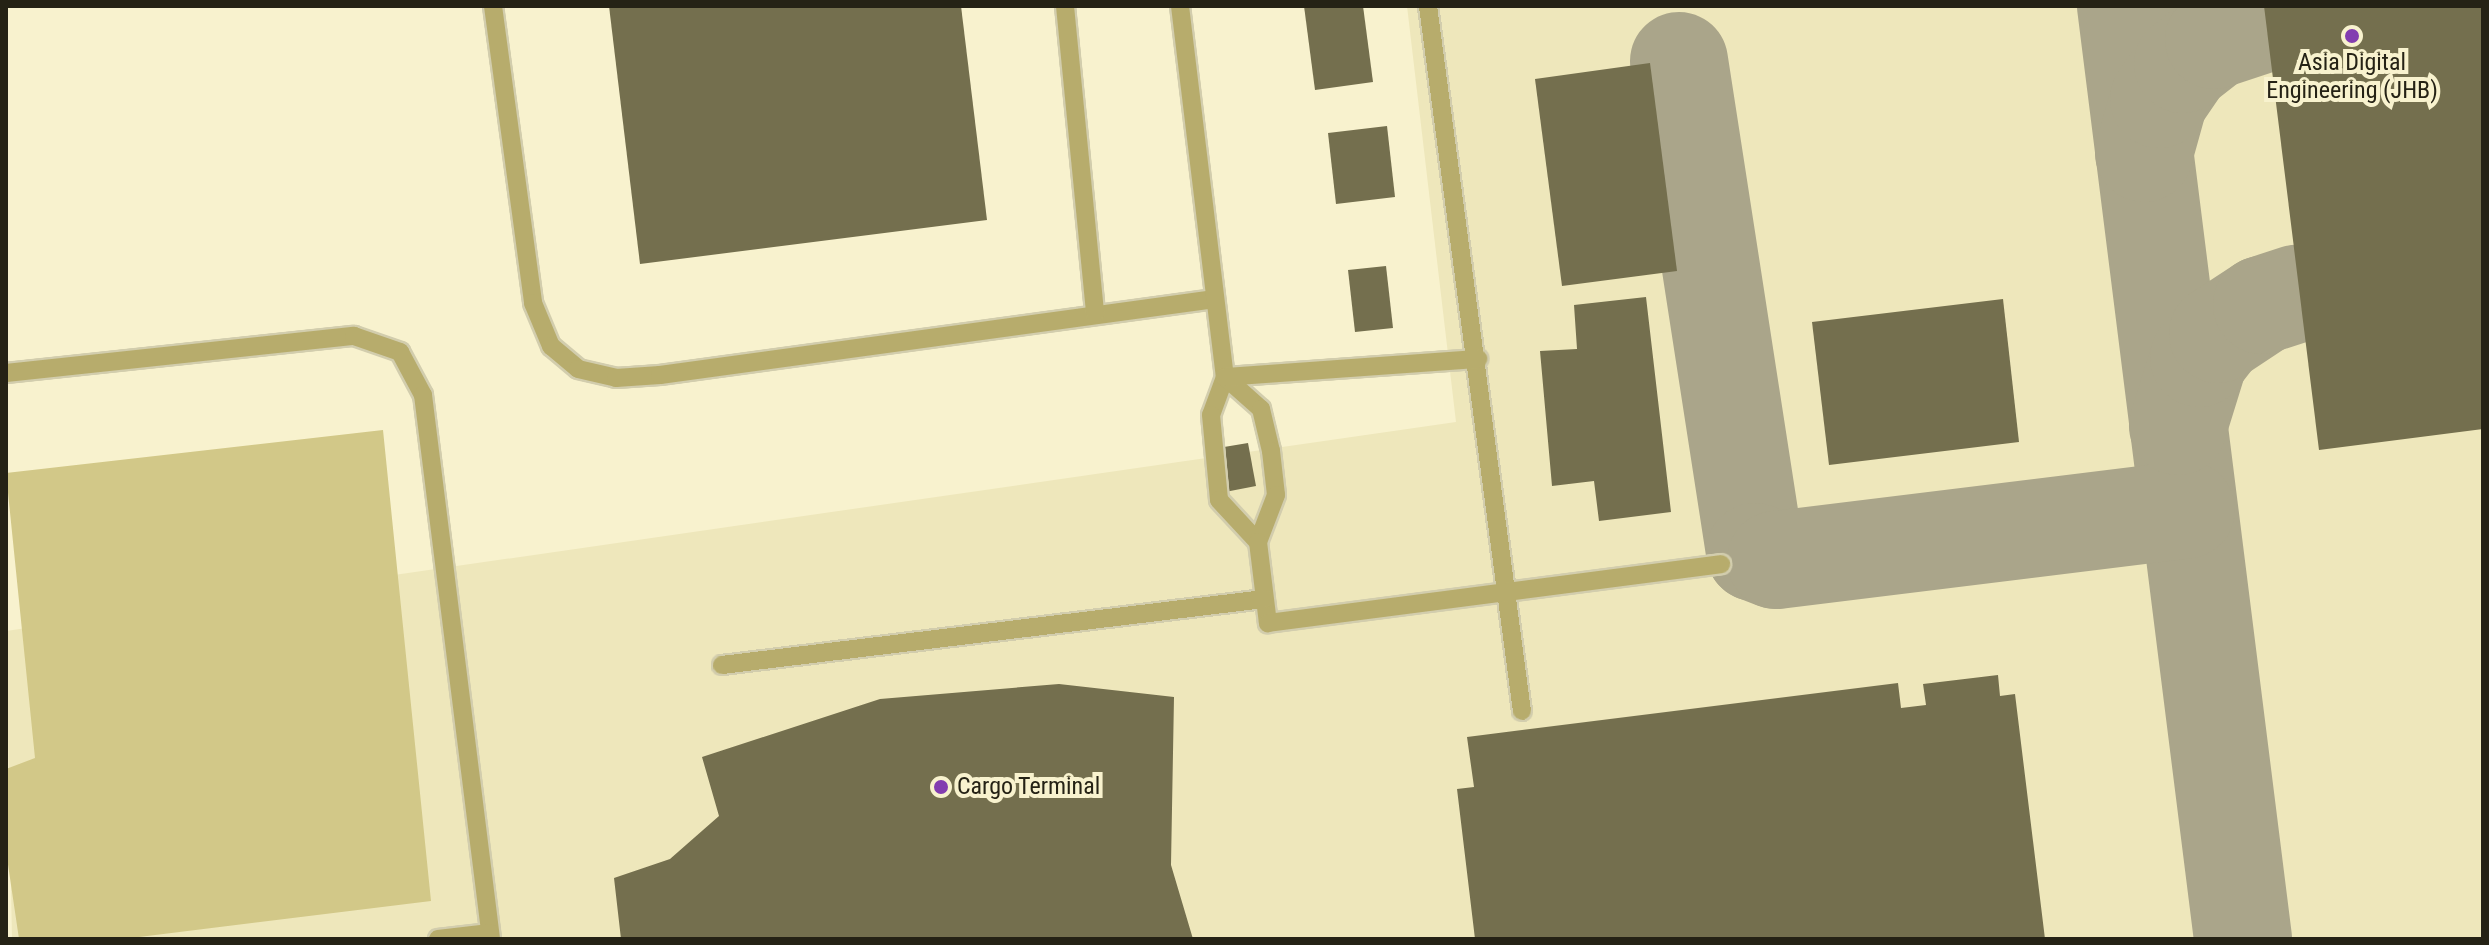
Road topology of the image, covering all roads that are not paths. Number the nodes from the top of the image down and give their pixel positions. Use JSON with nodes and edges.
{"nodes":[{"id":1,"x":493,"y":6,"type":"edge"},
{"id":2,"x":1065,"y":6,"type":"edge"},
{"id":3,"x":1180,"y":6,"type":"edge"},
{"id":4,"x":1428,"y":6,"type":"edge"},
{"id":5,"x":1215,"y":299,"type":"junction"},
{"id":6,"x":1095,"y":314,"type":"junction"},
{"id":7,"x":1478,"y":359,"type":"junction"},
{"id":8,"x":6,"y":373,"type":"edge"},
{"id":9,"x":1225,"y":377,"type":"junction"},
{"id":10,"x":1258,"y":542,"type":"junction"},
{"id":11,"x":1721,"y":564,"type":"dead end"},
{"id":12,"x":1508,"y":595,"type":"junction"},
{"id":13,"x":1264,"y":599,"type":"junction"},
{"id":14,"x":722,"y":665,"type":"dead end"},
{"id":15,"x":1522,"y":711,"type":"dead end"},
{"id":16,"x":491,"y":936,"type":"edge"},
{"id":17,"x":438,"y":939,"type":"edge"}],
"edges":[{"from":1,"to":6,"type":"lane"},
{"from":2,"to":6,"type":"lane"},
{"from":3,"to":5,"type":"lane"},
{"from":4,"to":7,"type":"lane"},
{"from":5,"to":6,"type":"lane"},
{"from":5,"to":9,"type":"lane"},
{"from":7,"to":9,"type":"lane"},
{"from":7,"to":12,"type":"lane"},
{"from":8,"to":16,"type":"lane"},
{"from":9,"to":10,"type":"lane"},
{"from":9,"to":10,"type":"lane"},
{"from":10,"to":13,"type":"lane"},
{"from":11,"to":12,"type":"lane"},
{"from":12,"to":13,"type":"lane"},
{"from":12,"to":15,"type":"lane"},
{"from":13,"to":14,"type":"lane"},
{"from":16,"to":17,"type":"lane"}]}
